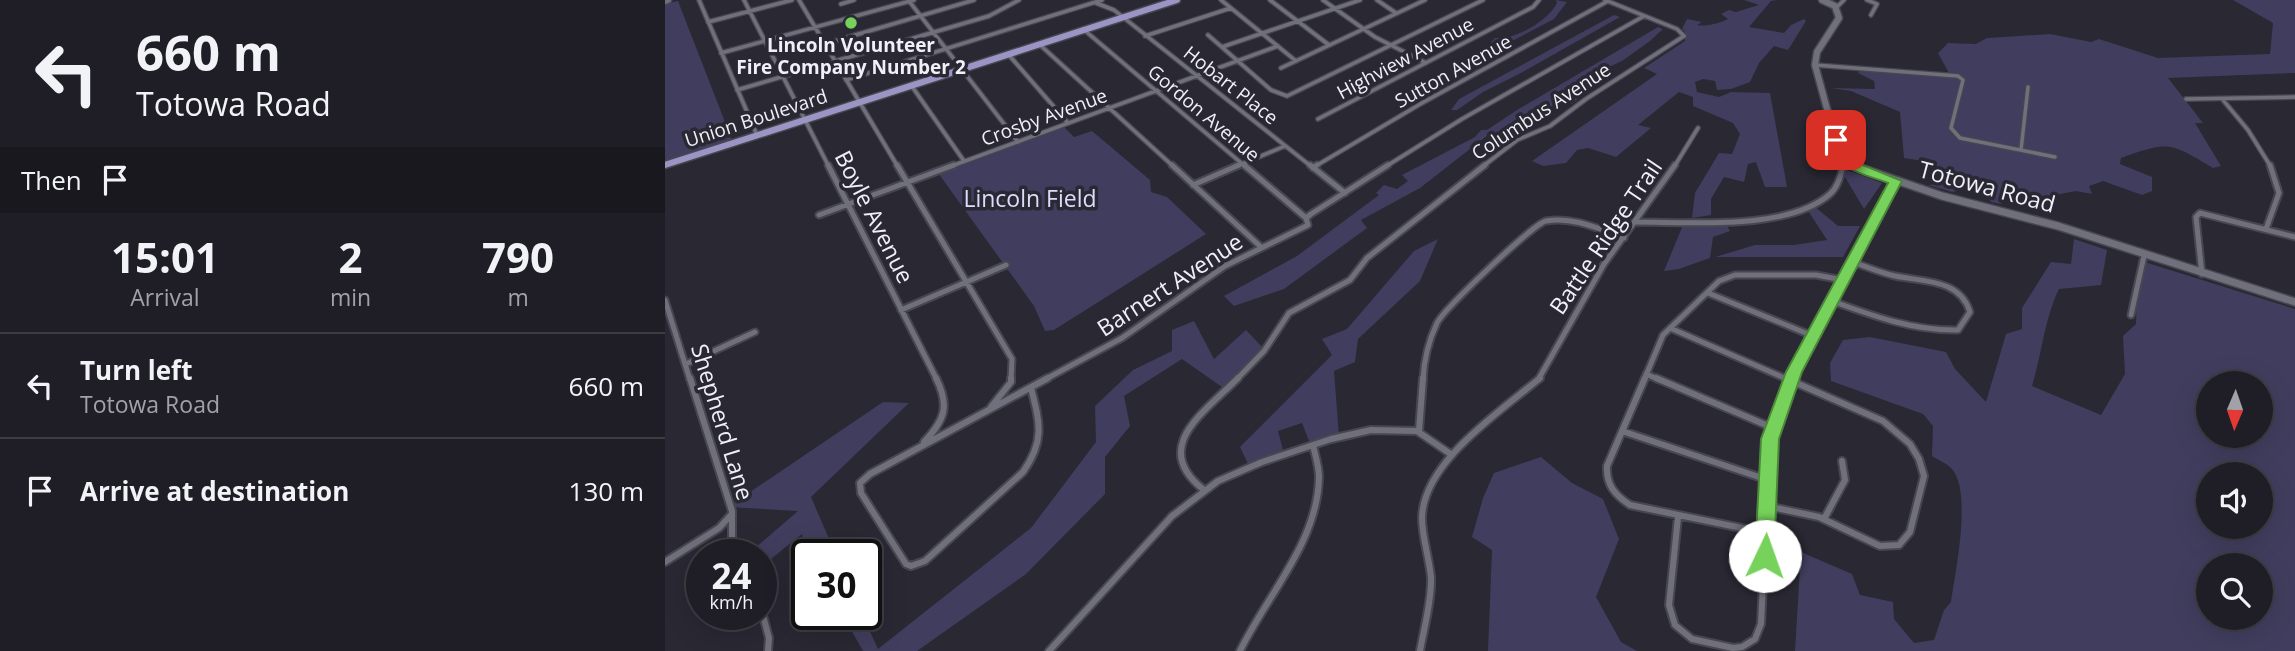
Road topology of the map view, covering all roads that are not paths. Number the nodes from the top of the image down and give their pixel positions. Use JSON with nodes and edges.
{"nodes":[{"id":1,"x":699,"y":0,"type":"edge"},
{"id":2,"x":744,"y":0,"type":"edge"},
{"id":3,"x":792,"y":0,"type":"edge"},
{"id":4,"x":799,"y":0,"type":"edge"},
{"id":5,"x":854,"y":0,"type":"edge"},
{"id":6,"x":974,"y":0,"type":"edge"},
{"id":7,"x":1019,"y":0,"type":"edge"},
{"id":8,"x":1102,"y":0,"type":"edge"},
{"id":9,"x":1177,"y":0,"type":"edge"},
{"id":10,"x":1221,"y":0,"type":"edge"},
{"id":11,"x":1270,"y":0,"type":"edge"},
{"id":12,"x":1323,"y":0,"type":"edge"},
{"id":13,"x":1360,"y":0,"type":"edge"},
{"id":14,"x":1377,"y":0,"type":"edge"},
{"id":15,"x":1425,"y":0,"type":"edge"},
{"id":16,"x":1483,"y":0,"type":"edge"},
{"id":17,"x":1539,"y":0,"type":"edge"},
{"id":18,"x":1822,"y":0,"type":"edge"},
{"id":19,"x":1844,"y":0,"type":"edge"},
{"id":20,"x":1867,"y":0,"type":"edge"},
{"id":21,"x":911,"y":1,"type":"edge"},
{"id":22,"x":1606,"y":1,"type":"edge"},
{"id":23,"x":1096,"y":3,"type":"junction"},
{"id":24,"x":842,"y":4,"type":"dead end"},
{"id":25,"x":1231,"y":8,"type":"junction"},
{"id":26,"x":1335,"y":8,"type":"junction"},
{"id":27,"x":1836,"y":8,"type":"junction"},
{"id":28,"x":750,"y":11,"type":"junction"},
{"id":29,"x":1396,"y":13,"type":"junction"},
{"id":30,"x":1871,"y":15,"type":"dead end"},
{"id":31,"x":1644,"y":16,"type":"junction"},
{"id":32,"x":920,"y":17,"type":"junction"},
{"id":33,"x":1122,"y":17,"type":"junction"},
{"id":34,"x":1298,"y":21,"type":"junction"},
{"id":35,"x":708,"y":22,"type":"junction"},
{"id":36,"x":815,"y":27,"type":"junction"},
{"id":37,"x":1083,"y":29,"type":"junction"},
{"id":38,"x":1364,"y":29,"type":"junction"},
{"id":39,"x":933,"y":33,"type":"junction"},
{"id":40,"x":1262,"y":33,"type":"junction"},
{"id":41,"x":1145,"y":36,"type":"junction"},
{"id":42,"x":1208,"y":36,"type":"dead end"},
{"id":43,"x":765,"y":41,"type":"junction"},
{"id":44,"x":825,"y":44,"type":"junction"},
{"id":45,"x":1039,"y":44,"type":"junction"},
{"id":46,"x":1329,"y":45,"type":"junction"},
{"id":47,"x":1391,"y":45,"type":"junction"},
{"id":48,"x":1221,"y":47,"type":"junction"},
{"id":49,"x":1278,"y":47,"type":"junction"},
{"id":50,"x":946,"y":49,"type":"junction"},
{"id":51,"x":721,"y":53,"type":"junction"},
{"id":52,"x":1008,"y":54,"type":"junction"},
{"id":53,"x":835,"y":61,"type":"junction"},
{"id":54,"x":1237,"y":61,"type":"junction"},
{"id":55,"x":1296,"y":61,"type":"junction"},
{"id":56,"x":1426,"y":63,"type":"junction"},
{"id":57,"x":1815,"y":65,"type":"junction"},
{"id":58,"x":1281,"y":68,"type":"dead end"},
{"id":59,"x":961,"y":69,"type":"junction"},
{"id":60,"x":1196,"y":76,"type":"junction"},
{"id":61,"x":783,"y":77,"type":"junction"},
{"id":62,"x":846,"y":80,"type":"junction"},
{"id":63,"x":911,"y":85,"type":"junction"},
{"id":64,"x":2028,"y":87,"type":"dead end"},
{"id":65,"x":737,"y":90,"type":"junction"},
{"id":66,"x":1156,"y":91,"type":"junction"},
{"id":67,"x":1297,"y":92,"type":"joint"},
{"id":68,"x":2295,"y":97,"type":"edge"},
{"id":69,"x":2186,"y":99,"type":"dead end"},
{"id":70,"x":2223,"y":100,"type":"junction"},
{"id":71,"x":859,"y":102,"type":"junction"},
{"id":72,"x":1109,"y":108,"type":"junction"},
{"id":73,"x":804,"y":119,"type":"junction"},
{"id":74,"x":1318,"y":119,"type":"dead end"},
{"id":75,"x":1068,"y":123,"type":"junction"},
{"id":76,"x":1698,"y":128,"type":"dead end"},
{"id":77,"x":757,"y":135,"type":"junction"},
{"id":78,"x":1018,"y":142,"type":"junction"},
{"id":79,"x":1285,"y":146,"type":"junction"},
{"id":80,"x":2021,"y":150,"type":"junction"},
{"id":81,"x":2055,"y":157,"type":"dead end"},
{"id":82,"x":1844,"y":160,"type":"junction"},
{"id":83,"x":964,"y":161,"type":"junction"},
{"id":84,"x":1242,"y":164,"type":"junction"},
{"id":85,"x":665,"y":165,"type":"edge"},
{"id":86,"x":1313,"y":167,"type":"junction"},
{"id":87,"x":1896,"y":181,"type":"junction"},
{"id":88,"x":907,"y":182,"type":"junction"},
{"id":89,"x":1193,"y":185,"type":"junction"},
{"id":90,"x":1345,"y":193,"type":"junction"},
{"id":91,"x":848,"y":204,"type":"junction"},
{"id":92,"x":819,"y":215,"type":"dead end"},
{"id":93,"x":1307,"y":218,"type":"junction"},
{"id":94,"x":1636,"y":222,"type":"junction"},
{"id":95,"x":2266,"y":229,"type":"junction"},
{"id":96,"x":2295,"y":237,"type":"edge"},
{"id":97,"x":1624,"y":238,"type":"junction"},
{"id":98,"x":1261,"y":247,"type":"junction"},
{"id":99,"x":2144,"y":256,"type":"junction"},
{"id":100,"x":1853,"y":262,"type":"junction"},
{"id":101,"x":1006,"y":265,"type":"dead end"},
{"id":102,"x":2202,"y":274,"type":"junction"},
{"id":103,"x":1843,"y":280,"type":"junction"},
{"id":104,"x":967,"y":282,"type":"junction"},
{"id":105,"x":1708,"y":292,"type":"junction"},
{"id":106,"x":665,"y":300,"type":"edge"},
{"id":107,"x":1832,"y":301,"type":"junction"},
{"id":108,"x":2295,"y":302,"type":"edge"},
{"id":109,"x":901,"y":310,"type":"junction"},
{"id":110,"x":2131,"y":315,"type":"dead end"},
{"id":111,"x":1670,"y":328,"type":"junction"},
{"id":112,"x":755,"y":332,"type":"dead end"},
{"id":113,"x":1813,"y":336,"type":"junction"},
{"id":114,"x":686,"y":364,"type":"junction"},
{"id":115,"x":1646,"y":374,"type":"junction"},
{"id":116,"x":1791,"y":379,"type":"junction"},
{"id":117,"x":1031,"y":388,"type":"junction"},
{"id":118,"x":989,"y":410,"type":"junction"},
{"id":119,"x":1773,"y":428,"type":"junction"},
{"id":120,"x":1419,"y":431,"type":"junction"},
{"id":121,"x":1622,"y":431,"type":"junction"},
{"id":122,"x":1313,"y":445,"type":"junction"},
{"id":123,"x":919,"y":448,"type":"junction"},
{"id":124,"x":1452,"y":455,"type":"junction"},
{"id":125,"x":1842,"y":461,"type":"dead end"},
{"id":126,"x":1768,"y":480,"type":"junction"},
{"id":127,"x":1204,"y":490,"type":"junction"},
{"id":128,"x":1767,"y":506,"type":"junction"},
{"id":129,"x":732,"y":514,"type":"junction"},
{"id":130,"x":1678,"y":517,"type":"junction"},
{"id":131,"x":1824,"y":519,"type":"junction"},
{"id":132,"x":1766,"y":533,"type":"junction"},
{"id":133,"x":733,"y":539,"type":"edge"},
{"id":134,"x":665,"y":562,"type":"edge"},
{"id":135,"x":767,"y":630,"type":"edge"},
{"id":136,"x":768,"y":651,"type":"edge"},
{"id":137,"x":1049,"y":651,"type":"edge"},
{"id":138,"x":1240,"y":651,"type":"edge"},
{"id":139,"x":1420,"y":651,"type":"edge"}],
"edges":[{"from":1,"to":35,"type":"street"},
{"from":2,"to":28,"type":"street","name":"Boyle Avenue"},
{"from":3,"to":28,"type":"street"},
{"from":4,"to":36,"type":"street"},
{"from":5,"to":24,"type":"street"},
{"from":6,"to":32,"type":"street"},
{"from":7,"to":39,"type":"street"},
{"from":8,"to":23,"type":"street"},
{"from":9,"to":33,"type":"main road","name":"Union Boulevard"},
{"from":10,"to":25,"type":"street"},
{"from":11,"to":34,"type":"street"},
{"from":12,"to":26,"type":"street"},
{"from":13,"to":26,"type":"street"},
{"from":14,"to":29,"type":"street"},
{"from":15,"to":29,"type":"street"},
{"from":16,"to":47,"type":"street"},
{"from":17,"to":56,"type":"street","name":"Highview Avenue"},
{"from":18,"to":27,"type":"main road"},
{"from":19,"to":27,"type":"street"},
{"from":20,"to":30,"type":"street"},
{"from":21,"to":32,"type":"street"},
{"from":21,"to":36,"type":"street"},
{"from":22,"to":31,"type":"street"},
{"from":22,"to":86,"type":"street","name":"Sutton Avenue"},
{"from":23,"to":33,"type":"street","name":"Hobart Place"},
{"from":23,"to":50,"type":"street"},
{"from":25,"to":40,"type":"street"},
{"from":25,"to":41,"type":"street"},
{"from":26,"to":34,"type":"street"},
{"from":26,"to":38,"type":"street"},
{"from":27,"to":57,"type":"main road"},
{"from":28,"to":35,"type":"street"},
{"from":28,"to":43,"type":"street","name":"Boyle Avenue"},
{"from":29,"to":38,"type":"street"},
{"from":31,"to":90,"type":"street","name":"Barnert Avenue"},
{"from":31,"to":127,"type":"street","name":"Columbus Avenue"},
{"from":32,"to":39,"type":"street"},
{"from":32,"to":44,"type":"street"},
{"from":33,"to":37,"type":"main road","name":"Union Boulevard"},
{"from":33,"to":41,"type":"street","name":"Hobart Place"},
{"from":34,"to":40,"type":"street"},
{"from":34,"to":46,"type":"street"},
{"from":35,"to":51,"type":"street"},
{"from":36,"to":43,"type":"street"},
{"from":36,"to":44,"type":"street"},
{"from":37,"to":45,"type":"main road","name":"Union Boulevard"},
{"from":37,"to":66,"type":"street","name":"Gordon Avenue"},
{"from":38,"to":46,"type":"street"},
{"from":38,"to":47,"type":"street"},
{"from":39,"to":50,"type":"street"},
{"from":39,"to":53,"type":"street"},
{"from":40,"to":48,"type":"street"},
{"from":40,"to":49,"type":"street"},
{"from":41,"to":60,"type":"street","name":"Hobart Place"},
{"from":42,"to":48,"type":"street"},
{"from":43,"to":51,"type":"street"},
{"from":43,"to":61,"type":"street","name":"Boyle Avenue"},
{"from":44,"to":53,"type":"street"},
{"from":45,"to":52,"type":"main road","name":"Union Boulevard"},
{"from":45,"to":72,"type":"street"},
{"from":46,"to":55,"type":"street"},
{"from":47,"to":56,"type":"street"},
{"from":47,"to":67,"type":"street"},
{"from":48,"to":54,"type":"street"},
{"from":49,"to":54,"type":"street","name":"Crosby Avenue"},
{"from":49,"to":55,"type":"street"},
{"from":50,"to":59,"type":"street"},
{"from":50,"to":62,"type":"street"},
{"from":51,"to":65,"type":"street"},
{"from":52,"to":59,"type":"main road","name":"Union Boulevard"},
{"from":52,"to":75,"type":"street"},
{"from":53,"to":61,"type":"street"},
{"from":53,"to":62,"type":"street"},
{"from":54,"to":60,"type":"street","name":"Crosby Avenue"},
{"from":54,"to":67,"type":"street"},
{"from":55,"to":58,"type":"street"},
{"from":56,"to":74,"type":"street","name":"Highview Avenue"},
{"from":57,"to":80,"type":"street"},
{"from":57,"to":82,"type":"main road"},
{"from":59,"to":63,"type":"main road","name":"Union Boulevard"},
{"from":59,"to":78,"type":"street"},
{"from":60,"to":66,"type":"street","name":"Crosby Avenue"},
{"from":60,"to":79,"type":"street","name":"Hobart Place"},
{"from":61,"to":65,"type":"street"},
{"from":61,"to":73,"type":"street","name":"Boyle Avenue"},
{"from":62,"to":71,"type":"street"},
{"from":63,"to":71,"type":"main road","name":"Union Boulevard"},
{"from":63,"to":83,"type":"street"},
{"from":64,"to":80,"type":"street"},
{"from":65,"to":77,"type":"street"},
{"from":66,"to":72,"type":"street","name":"Crosby Avenue"},
{"from":66,"to":84,"type":"street","name":"Gordon Avenue"},
{"from":68,"to":70,"type":"street"},
{"from":69,"to":70,"type":"street"},
{"from":70,"to":95,"type":"street"},
{"from":71,"to":73,"type":"main road","name":"Union Boulevard"},
{"from":71,"to":88,"type":"street"},
{"from":72,"to":75,"type":"street","name":"Crosby Avenue"},
{"from":72,"to":89,"type":"street"},
{"from":73,"to":77,"type":"main road","name":"Union Boulevard"},
{"from":73,"to":91,"type":"street","name":"Boyle Avenue"},
{"from":75,"to":78,"type":"street","name":"Crosby Avenue"},
{"from":76,"to":94,"type":"street","name":"Battle Ridge Trail"},
{"from":77,"to":85,"type":"main road","name":"Union Boulevard"},
{"from":78,"to":83,"type":"street","name":"Crosby Avenue"},
{"from":79,"to":84,"type":"street"},
{"from":79,"to":86,"type":"street","name":"Hobart Place"},
{"from":80,"to":81,"type":"street"},
{"from":82,"to":87,"type":"main road","name":"Totowa Road"},
{"from":82,"to":94,"type":"street"},
{"from":83,"to":88,"type":"street","name":"Crosby Avenue"},
{"from":84,"to":89,"type":"street"},
{"from":84,"to":93,"type":"street","name":"Gordon Avenue"},
{"from":86,"to":90,"type":"street","name":"Hobart Place"},
{"from":87,"to":99,"type":"main road","name":"Totowa Road"},
{"from":87,"to":100,"type":"street"},
{"from":88,"to":91,"type":"street","name":"Crosby Avenue"},
{"from":88,"to":104,"type":"street"},
{"from":89,"to":98,"type":"street"},
{"from":90,"to":93,"type":"street","name":"Barnert Avenue"},
{"from":91,"to":92,"type":"street","name":"Crosby Avenue"},
{"from":91,"to":109,"type":"street","name":"Boyle Avenue"},
{"from":93,"to":98,"type":"street","name":"Barnert Avenue"},
{"from":94,"to":97,"type":"street","name":"Battle Ridge Trail"},
{"from":95,"to":96,"type":"street"},
{"from":95,"to":102,"type":"street"},
{"from":97,"to":120,"type":"street"},
{"from":97,"to":124,"type":"street","name":"Battle Ridge Trail"},
{"from":98,"to":117,"type":"street","name":"Barnert Avenue"},
{"from":99,"to":102,"type":"main road","name":"Totowa Road"},
{"from":99,"to":110,"type":"street"},
{"from":100,"to":103,"type":"street"},
{"from":100,"to":107,"type":"street"},
{"from":101,"to":104,"type":"street"},
{"from":102,"to":108,"type":"main road","name":"Totowa Road"},
{"from":103,"to":105,"type":"street"},
{"from":103,"to":107,"type":"street"},
{"from":104,"to":109,"type":"street"},
{"from":104,"to":118,"type":"street"},
{"from":105,"to":111,"type":"street"},
{"from":105,"to":113,"type":"street"},
{"from":106,"to":114,"type":"street","name":"Shepherd Lane"},
{"from":107,"to":113,"type":"street"},
{"from":109,"to":123,"type":"street","name":"Boyle Avenue"},
{"from":111,"to":115,"type":"street"},
{"from":111,"to":116,"type":"street"},
{"from":112,"to":114,"type":"street"},
{"from":113,"to":116,"type":"street"},
{"from":114,"to":129,"type":"street","name":"Shepherd Lane"},
{"from":115,"to":119,"type":"street"},
{"from":115,"to":121,"type":"street"},
{"from":116,"to":119,"type":"street"},
{"from":116,"to":131,"type":"street"},
{"from":117,"to":118,"type":"street","name":"Barnert Avenue"},
{"from":117,"to":123,"type":"street","name":"Barnert Avenue"},
{"from":118,"to":123,"type":"street","name":"Barnert Avenue"},
{"from":119,"to":126,"type":"street"},
{"from":120,"to":122,"type":"street"},
{"from":120,"to":124,"type":"street"},
{"from":121,"to":126,"type":"street"},
{"from":121,"to":130,"type":"street"},
{"from":122,"to":127,"type":"street"},
{"from":122,"to":138,"type":"street"},
{"from":124,"to":139,"type":"street","name":"Battle Ridge Trail"},
{"from":125,"to":131,"type":"street"},
{"from":126,"to":128,"type":"street"},
{"from":127,"to":137,"type":"street"},
{"from":128,"to":131,"type":"street"},
{"from":128,"to":132,"type":"street"},
{"from":129,"to":133,"type":"street","name":"Shepherd Lane"},
{"from":129,"to":134,"type":"street"},
{"from":130,"to":132,"type":"street"},
{"from":130,"to":132,"type":"street"},
{"from":135,"to":136,"type":"street"}]}
